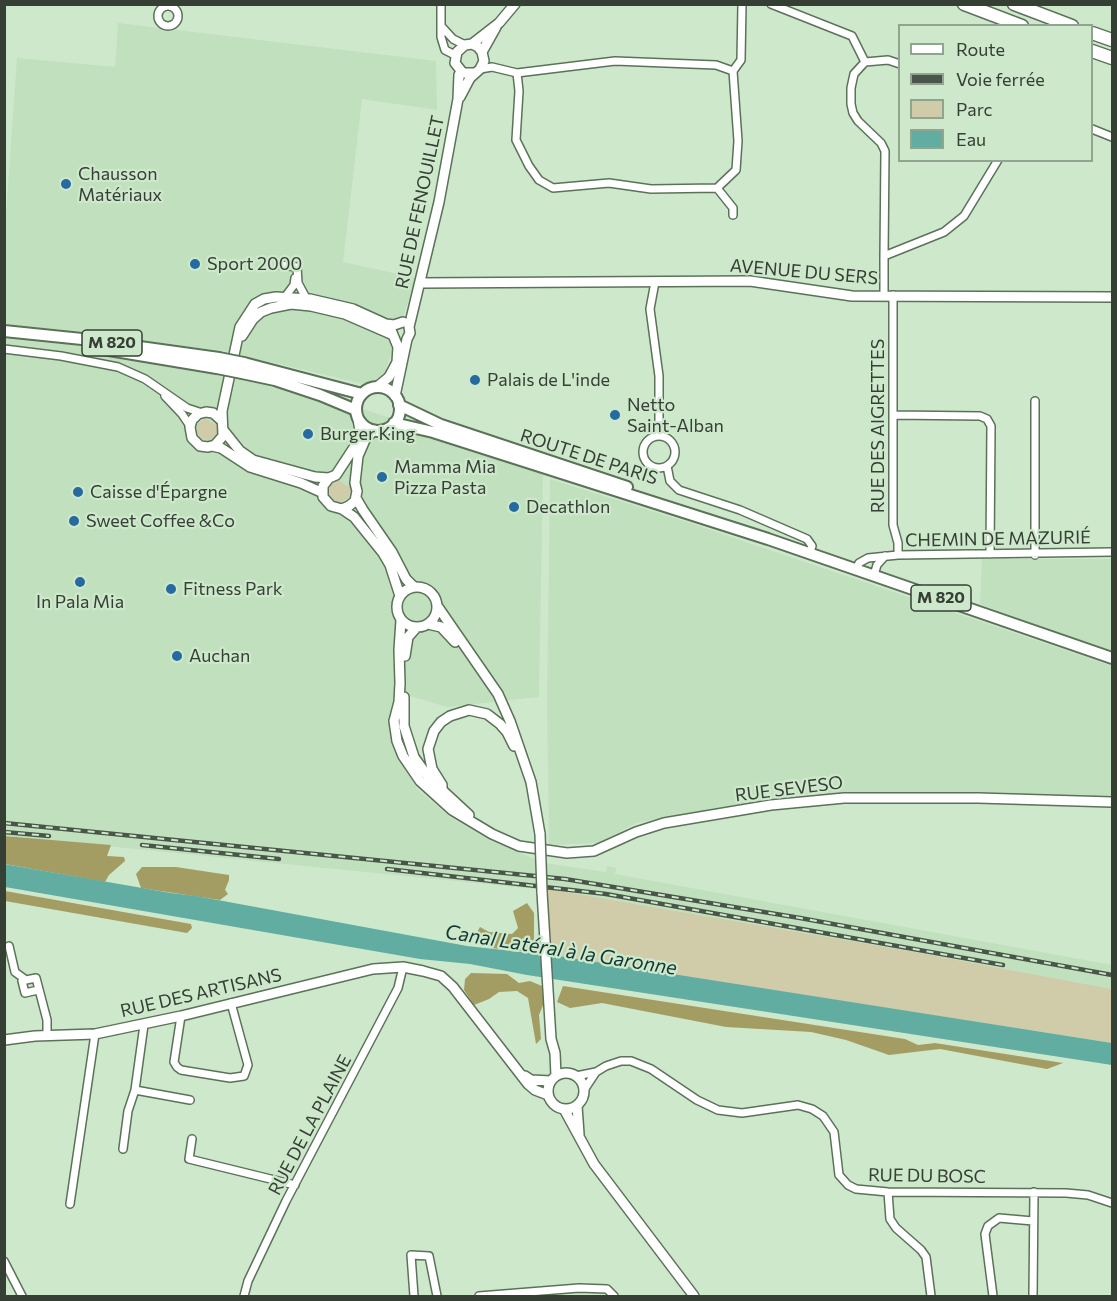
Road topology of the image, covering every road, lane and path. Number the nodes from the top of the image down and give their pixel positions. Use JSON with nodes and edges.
{"nodes":[{"id":1,"x":441,"y":4,"type":"edge"},
{"id":2,"x":515,"y":4,"type":"edge"},
{"id":3,"x":742,"y":4,"type":"edge"},
{"id":4,"x":771,"y":4,"type":"edge"},
{"id":5,"x":964,"y":4,"type":"edge"},
{"id":6,"x":1014,"y":4,"type":"edge"},
{"id":7,"x":499,"y":23,"type":"junction"},
{"id":8,"x":1017,"y":24,"type":"edge"},
{"id":9,"x":1067,"y":24,"type":"edge"},
{"id":10,"x":443,"y":28,"type":"junction"},
{"id":11,"x":1093,"y":33,"type":"edge"},
{"id":12,"x":1113,"y":40,"type":"edge"},
{"id":13,"x":468,"y":45,"type":"junction"},
{"id":14,"x":1093,"y":51,"type":"edge"},
{"id":15,"x":451,"y":54,"type":"junction"},
{"id":16,"x":483,"y":55,"type":"junction"},
{"id":17,"x":1113,"y":58,"type":"edge"},
{"id":18,"x":865,"y":62,"type":"junction"},
{"id":19,"x":898,"y":63,"type":"edge"},
{"id":20,"x":492,"y":67,"type":"junction"},
{"id":21,"x":461,"y":71,"type":"junction"},
{"id":22,"x":477,"y":71,"type":"junction"},
{"id":23,"x":733,"y":71,"type":"junction"},
{"id":24,"x":518,"y":73,"type":"junction"},
{"id":25,"x":458,"y":99,"type":"junction"},
{"id":26,"x":1093,"y":129,"type":"edge"},
{"id":27,"x":1113,"y":137,"type":"edge"},
{"id":28,"x":997,"y":162,"type":"edge"},
{"id":29,"x":717,"y":188,"type":"junction"},
{"id":30,"x":733,"y":215,"type":"dead end"},
{"id":31,"x":884,"y":255,"type":"junction"},
{"id":32,"x":280,"y":266,"type":"dead end"},
{"id":33,"x":296,"y":273,"type":"junction"},
{"id":34,"x":655,"y":282,"type":"junction"},
{"id":35,"x":420,"y":283,"type":"junction"},
{"id":36,"x":888,"y":296,"type":"junction"},
{"id":37,"x":285,"y":297,"type":"junction"},
{"id":38,"x":1113,"y":297,"type":"edge"},
{"id":39,"x":306,"y":298,"type":"junction"},
{"id":40,"x":398,"y":330,"type":"junction"},
{"id":41,"x":4,"y":332,"type":"edge"},
{"id":42,"x":237,"y":346,"type":"junction"},
{"id":43,"x":4,"y":349,"type":"edge"},
{"id":44,"x":243,"y":368,"type":"junction"},
{"id":45,"x":152,"y":384,"type":"junction"},
{"id":46,"x":377,"y":387,"type":"junction"},
{"id":47,"x":226,"y":393,"type":"junction"},
{"id":48,"x":362,"y":394,"type":"junction"},
{"id":49,"x":397,"y":400,"type":"junction"},
{"id":50,"x":1035,"y":401,"type":"dead end"},
{"id":51,"x":205,"y":412,"type":"junction"},
{"id":52,"x":357,"y":414,"type":"junction"},
{"id":53,"x":893,"y":414,"type":"junction"},
{"id":54,"x":222,"y":421,"type":"junction"},
{"id":55,"x":394,"y":423,"type":"junction"},
{"id":56,"x":190,"y":426,"type":"junction"},
{"id":57,"x":374,"y":430,"type":"junction"},
{"id":58,"x":224,"y":432,"type":"junction"},
{"id":59,"x":658,"y":436,"type":"junction"},
{"id":60,"x":212,"y":446,"type":"junction"},
{"id":61,"x":667,"y":466,"type":"junction"},
{"id":62,"x":332,"y":476,"type":"junction"},
{"id":63,"x":355,"y":483,"type":"junction"},
{"id":64,"x":323,"y":493,"type":"junction"},
{"id":65,"x":356,"y":498,"type":"junction"},
{"id":66,"x":342,"y":509,"type":"junction"},
{"id":67,"x":768,"y":539,"type":"junction"},
{"id":68,"x":810,"y":547,"type":"junction"},
{"id":69,"x":1113,"y":552,"type":"edge"},
{"id":70,"x":990,"y":554,"type":"junction"},
{"id":71,"x":897,"y":555,"type":"junction"},
{"id":72,"x":1035,"y":555,"type":"junction"},
{"id":73,"x":885,"y":556,"type":"junction"},
{"id":74,"x":856,"y":568,"type":"junction"},
{"id":75,"x":874,"y":574,"type":"junction"},
{"id":76,"x":414,"y":586,"type":"junction"},
{"id":77,"x":400,"y":596,"type":"junction"},
{"id":78,"x":438,"y":607,"type":"junction"},
{"id":79,"x":401,"y":620,"type":"junction"},
{"id":80,"x":429,"y":624,"type":"junction"},
{"id":81,"x":417,"y":627,"type":"junction"},
{"id":82,"x":1113,"y":658,"type":"edge"},
{"id":83,"x":510,"y":721,"type":"junction"},
{"id":84,"x":531,"y":782,"type":"junction"},
{"id":85,"x":442,"y":791,"type":"junction"},
{"id":86,"x":1113,"y":802,"type":"edge"},
{"id":87,"x":482,"y":827,"type":"junction"},
{"id":88,"x":9,"y":946,"type":"dead end"},
{"id":89,"x":404,"y":967,"type":"junction"},
{"id":90,"x":26,"y":980,"type":"junction"},
{"id":91,"x":38,"y":990,"type":"junction"},
{"id":92,"x":231,"y":1003,"type":"junction"},
{"id":93,"x":181,"y":1016,"type":"junction"},
{"id":94,"x":144,"y":1024,"type":"junction"},
{"id":95,"x":95,"y":1034,"type":"junction"},
{"id":96,"x":47,"y":1036,"type":"junction"},
{"id":97,"x":4,"y":1040,"type":"edge"},
{"id":98,"x":555,"y":1053,"type":"junction"},
{"id":99,"x":596,"y":1072,"type":"junction"},
{"id":100,"x":522,"y":1074,"type":"junction"},
{"id":101,"x":572,"y":1075,"type":"junction"},
{"id":102,"x":554,"y":1078,"type":"junction"},
{"id":103,"x":135,"y":1090,"type":"junction"},
{"id":104,"x":584,"y":1090,"type":"junction"},
{"id":105,"x":548,"y":1095,"type":"junction"},
{"id":106,"x":190,"y":1100,"type":"dead end"},
{"id":107,"x":578,"y":1106,"type":"junction"},
{"id":108,"x":564,"y":1109,"type":"junction"},
{"id":109,"x":579,"y":1136,"type":"junction"},
{"id":110,"x":192,"y":1139,"type":"dead end"},
{"id":111,"x":123,"y":1149,"type":"dead end"},
{"id":112,"x":295,"y":1185,"type":"junction"},
{"id":113,"x":888,"y":1192,"type":"junction"},
{"id":114,"x":1034,"y":1192,"type":"junction"},
{"id":115,"x":1113,"y":1203,"type":"edge"},
{"id":116,"x":70,"y":1204,"type":"dead end"},
{"id":117,"x":1033,"y":1221,"type":"junction"},
{"id":118,"x":4,"y":1261,"type":"edge"},
{"id":119,"x":22,"y":1296,"type":"edge"},
{"id":120,"x":244,"y":1296,"type":"edge"},
{"id":121,"x":414,"y":1296,"type":"edge"},
{"id":122,"x":438,"y":1296,"type":"edge"},
{"id":123,"x":479,"y":1296,"type":"edge"},
{"id":124,"x":614,"y":1296,"type":"edge"},
{"id":125,"x":694,"y":1296,"type":"edge"},
{"id":126,"x":932,"y":1296,"type":"edge"},
{"id":127,"x":993,"y":1296,"type":"edge"},
{"id":128,"x":1033,"y":1296,"type":"edge"}],
"edges":[{"from":1,"to":10,"type":"street"},
{"from":2,"to":7,"type":"main road","name":"RUE DE FENOUILLET"},
{"from":3,"to":23,"type":"street"},
{"from":4,"to":18,"type":"street"},
{"from":5,"to":8,"type":"highway"},
{"from":6,"to":9,"type":"highway"},
{"from":7,"to":13,"type":"main road","name":"RUE DE FENOUILLET"},
{"from":7,"to":16,"type":"main road","name":"RUE DE FENOUILLET"},
{"from":10,"to":13,"type":"street"},
{"from":10,"to":15,"type":"street"},
{"from":11,"to":12,"type":"highway"},
{"from":13,"to":15,"type":"main road","name":"RUE DE FENOUILLET"},
{"from":13,"to":16,"type":"main road"},
{"from":14,"to":17,"type":"highway"},
{"from":15,"to":21,"type":"main road","name":"RUE DE FENOUILLET"},
{"from":16,"to":20,"type":"street"},
{"from":16,"to":22,"type":"main road","name":"RUE DE FENOUILLET"},
{"from":18,"to":19,"type":"street"},
{"from":18,"to":31,"type":"street","name":"RUE DES AIGRETTES"},
{"from":20,"to":22,"type":"street"},
{"from":20,"to":24,"type":"street"},
{"from":21,"to":22,"type":"main road"},
{"from":21,"to":25,"type":"main road","name":"RUE DE FENOUILLET"},
{"from":22,"to":25,"type":"main road","name":"RUE DE FENOUILLET"},
{"from":23,"to":24,"type":"street"},
{"from":23,"to":29,"type":"street"},
{"from":24,"to":29,"type":"street"},
{"from":25,"to":35,"type":"main road","name":"RUE DE FENOUILLET"},
{"from":26,"to":27,"type":"street"},
{"from":28,"to":31,"type":"street"},
{"from":29,"to":30,"type":"street"},
{"from":31,"to":36,"type":"street","name":"RUE DES AIGRETTES"},
{"from":32,"to":33,"type":"street"},
{"from":33,"to":37,"type":"street"},
{"from":33,"to":39,"type":"street"},
{"from":34,"to":35,"type":"main road","name":"AVENUE DU SERS"},
{"from":34,"to":36,"type":"main road","name":"AVENUE DU SERS"},
{"from":34,"to":59,"type":"street"},
{"from":35,"to":40,"type":"main road","name":"RUE DE FENOUILLET"},
{"from":36,"to":38,"type":"main road","name":"AVENUE DU SERS"},
{"from":36,"to":53,"type":"street","name":"RUE DES AIGRETTES"},
{"from":37,"to":39,"type":"main road"},
{"from":37,"to":42,"type":"main road"},
{"from":39,"to":40,"type":"main road"},
{"from":40,"to":42,"type":"main road"},
{"from":40,"to":46,"type":"main road"},
{"from":40,"to":49,"type":"main road"},
{"from":41,"to":44,"type":"main road","number":"M 820","bridge":true},
{"from":42,"to":47,"type":"main road"},
{"from":43,"to":45,"type":"street"},
{"from":44,"to":48,"type":"main road","number":"M 820"},
{"from":44,"to":52,"type":"main road","number":"M 820"},
{"from":45,"to":51,"type":"street"},
{"from":45,"to":56,"type":"street"},
{"from":46,"to":48,"type":"main road"},
{"from":46,"to":49,"type":"main road"},
{"from":47,"to":51,"type":"main road"},
{"from":47,"to":54,"type":"main road"},
{"from":48,"to":52,"type":"main road"},
{"from":49,"to":55,"type":"main road"},
{"from":49,"to":67,"type":"main road","name":"ROUTE DE PARIS","number":"M 820"},
{"from":50,"to":72,"type":"street"},
{"from":51,"to":54,"type":"main road"},
{"from":51,"to":56,"type":"main road"},
{"from":52,"to":57,"type":"main road"},
{"from":52,"to":62,"type":"main road"},
{"from":53,"to":70,"type":"street"},
{"from":53,"to":71,"type":"street","name":"RUE DES AIGRETTES"},
{"from":54,"to":58,"type":"main road"},
{"from":55,"to":57,"type":"main road"},
{"from":55,"to":67,"type":"main road","name":"ROUTE DE PARIS","number":"M 820"},
{"from":56,"to":60,"type":"main road"},
{"from":57,"to":63,"type":"main road"},
{"from":58,"to":60,"type":"main road"},
{"from":58,"to":62,"type":"main road"},
{"from":59,"to":61,"type":"street"},
{"from":59,"to":61,"type":"street"},
{"from":60,"to":64,"type":"main road"},
{"from":61,"to":68,"type":"street"},
{"from":62,"to":63,"type":"main road"},
{"from":62,"to":64,"type":"main road"},
{"from":63,"to":65,"type":"main road"},
{"from":64,"to":66,"type":"main road"},
{"from":65,"to":66,"type":"main road"},
{"from":65,"to":76,"type":"main road"},
{"from":66,"to":77,"type":"main road"},
{"from":67,"to":68,"type":"main road","name":"ROUTE DE PARIS","number":"M 820"},
{"from":68,"to":74,"type":"main road","name":"ROUTE DE PARIS","number":"M 820"},
{"from":69,"to":72,"type":"street","name":"CHEMIN DE MAZURIÉ"},
{"from":70,"to":71,"type":"street","name":"CHEMIN DE MAZURIÉ"},
{"from":70,"to":72,"type":"street","name":"CHEMIN DE MAZURIÉ"},
{"from":71,"to":73,"type":"street","name":"CHEMIN DE MAZURIÉ"},
{"from":73,"to":74,"type":"street","name":"CHEMIN DE MAZURIÉ"},
{"from":73,"to":75,"type":"street","name":"CHEMIN DE MAZURIÉ"},
{"from":74,"to":75,"type":"main road","name":"ROUTE DE PARIS","number":"M 820"},
{"from":75,"to":82,"type":"main road","name":"ROUTE DE PARIS","number":"M 820"},
{"from":76,"to":77,"type":"main road"},
{"from":76,"to":78,"type":"main road"},
{"from":77,"to":79,"type":"main road"},
{"from":78,"to":80,"type":"main road"},
{"from":78,"to":83,"type":"main road"},
{"from":79,"to":81,"type":"main road"},
{"from":79,"to":87,"type":"main road","name":"RUE SEVESO"},
{"from":80,"to":81,"type":"main road"},
{"from":80,"to":83,"type":"main road"},
{"from":81,"to":85,"type":"main road","name":"RUE SEVESO"},
{"from":83,"to":84,"type":"main road"},
{"from":84,"to":85,"type":"main road"},
{"from":84,"to":98,"type":"main road","bridge":true},
{"from":85,"to":87,"type":"main road","name":"RUE SEVESO"},
{"from":86,"to":87,"type":"main road","name":"RUE SEVESO"},
{"from":88,"to":90,"type":"street"},
{"from":89,"to":92,"type":"main road","name":"RUE DES ARTISANS"},
{"from":89,"to":100,"type":"main road","name":"RUE DES ARTISANS"},
{"from":89,"to":112,"type":"street","name":"RUE DE LA PLAINE"},
{"from":90,"to":91,"type":"street"},
{"from":90,"to":91,"type":"street"},
{"from":91,"to":96,"type":"street"},
{"from":92,"to":93,"type":"main road","name":"RUE DES ARTISANS"},
{"from":92,"to":93,"type":"street"},
{"from":93,"to":94,"type":"main road","name":"RUE DES ARTISANS"},
{"from":94,"to":95,"type":"main road","name":"RUE DES ARTISANS"},
{"from":94,"to":103,"type":"street"},
{"from":95,"to":96,"type":"main road","name":"RUE DES ARTISANS"},
{"from":95,"to":116,"type":"street"},
{"from":96,"to":97,"type":"main road","name":"RUE DES ARTISANS"},
{"from":98,"to":101,"type":"main road"},
{"from":98,"to":102,"type":"main road"},
{"from":99,"to":101,"type":"street","name":"RUE DU BOSC"},
{"from":99,"to":104,"type":"street"},
{"from":99,"to":113,"type":"street","name":"RUE DU BOSC"},
{"from":100,"to":102,"type":"main road"},
{"from":100,"to":105,"type":"main road","name":"RUE DES ARTISANS"},
{"from":101,"to":102,"type":"main road"},
{"from":101,"to":104,"type":"main road"},
{"from":102,"to":105,"type":"main road"},
{"from":103,"to":106,"type":"street"},
{"from":103,"to":111,"type":"street"},
{"from":104,"to":107,"type":"main road"},
{"from":105,"to":108,"type":"main road"},
{"from":107,"to":108,"type":"main road"},
{"from":107,"to":109,"type":"main road"},
{"from":108,"to":109,"type":"main road"},
{"from":109,"to":125,"type":"main road"},
{"from":110,"to":112,"type":"street"},
{"from":112,"to":120,"type":"street","name":"RUE DE LA PLAINE"},
{"from":113,"to":114,"type":"street","name":"RUE DU BOSC"},
{"from":113,"to":126,"type":"street"},
{"from":114,"to":115,"type":"street","name":"RUE DU BOSC"},
{"from":114,"to":117,"type":"street"},
{"from":117,"to":127,"type":"street"},
{"from":117,"to":128,"type":"street"},
{"from":118,"to":119,"type":"street"},
{"from":121,"to":122,"type":"street"},
{"from":123,"to":124,"type":"street"}]}
